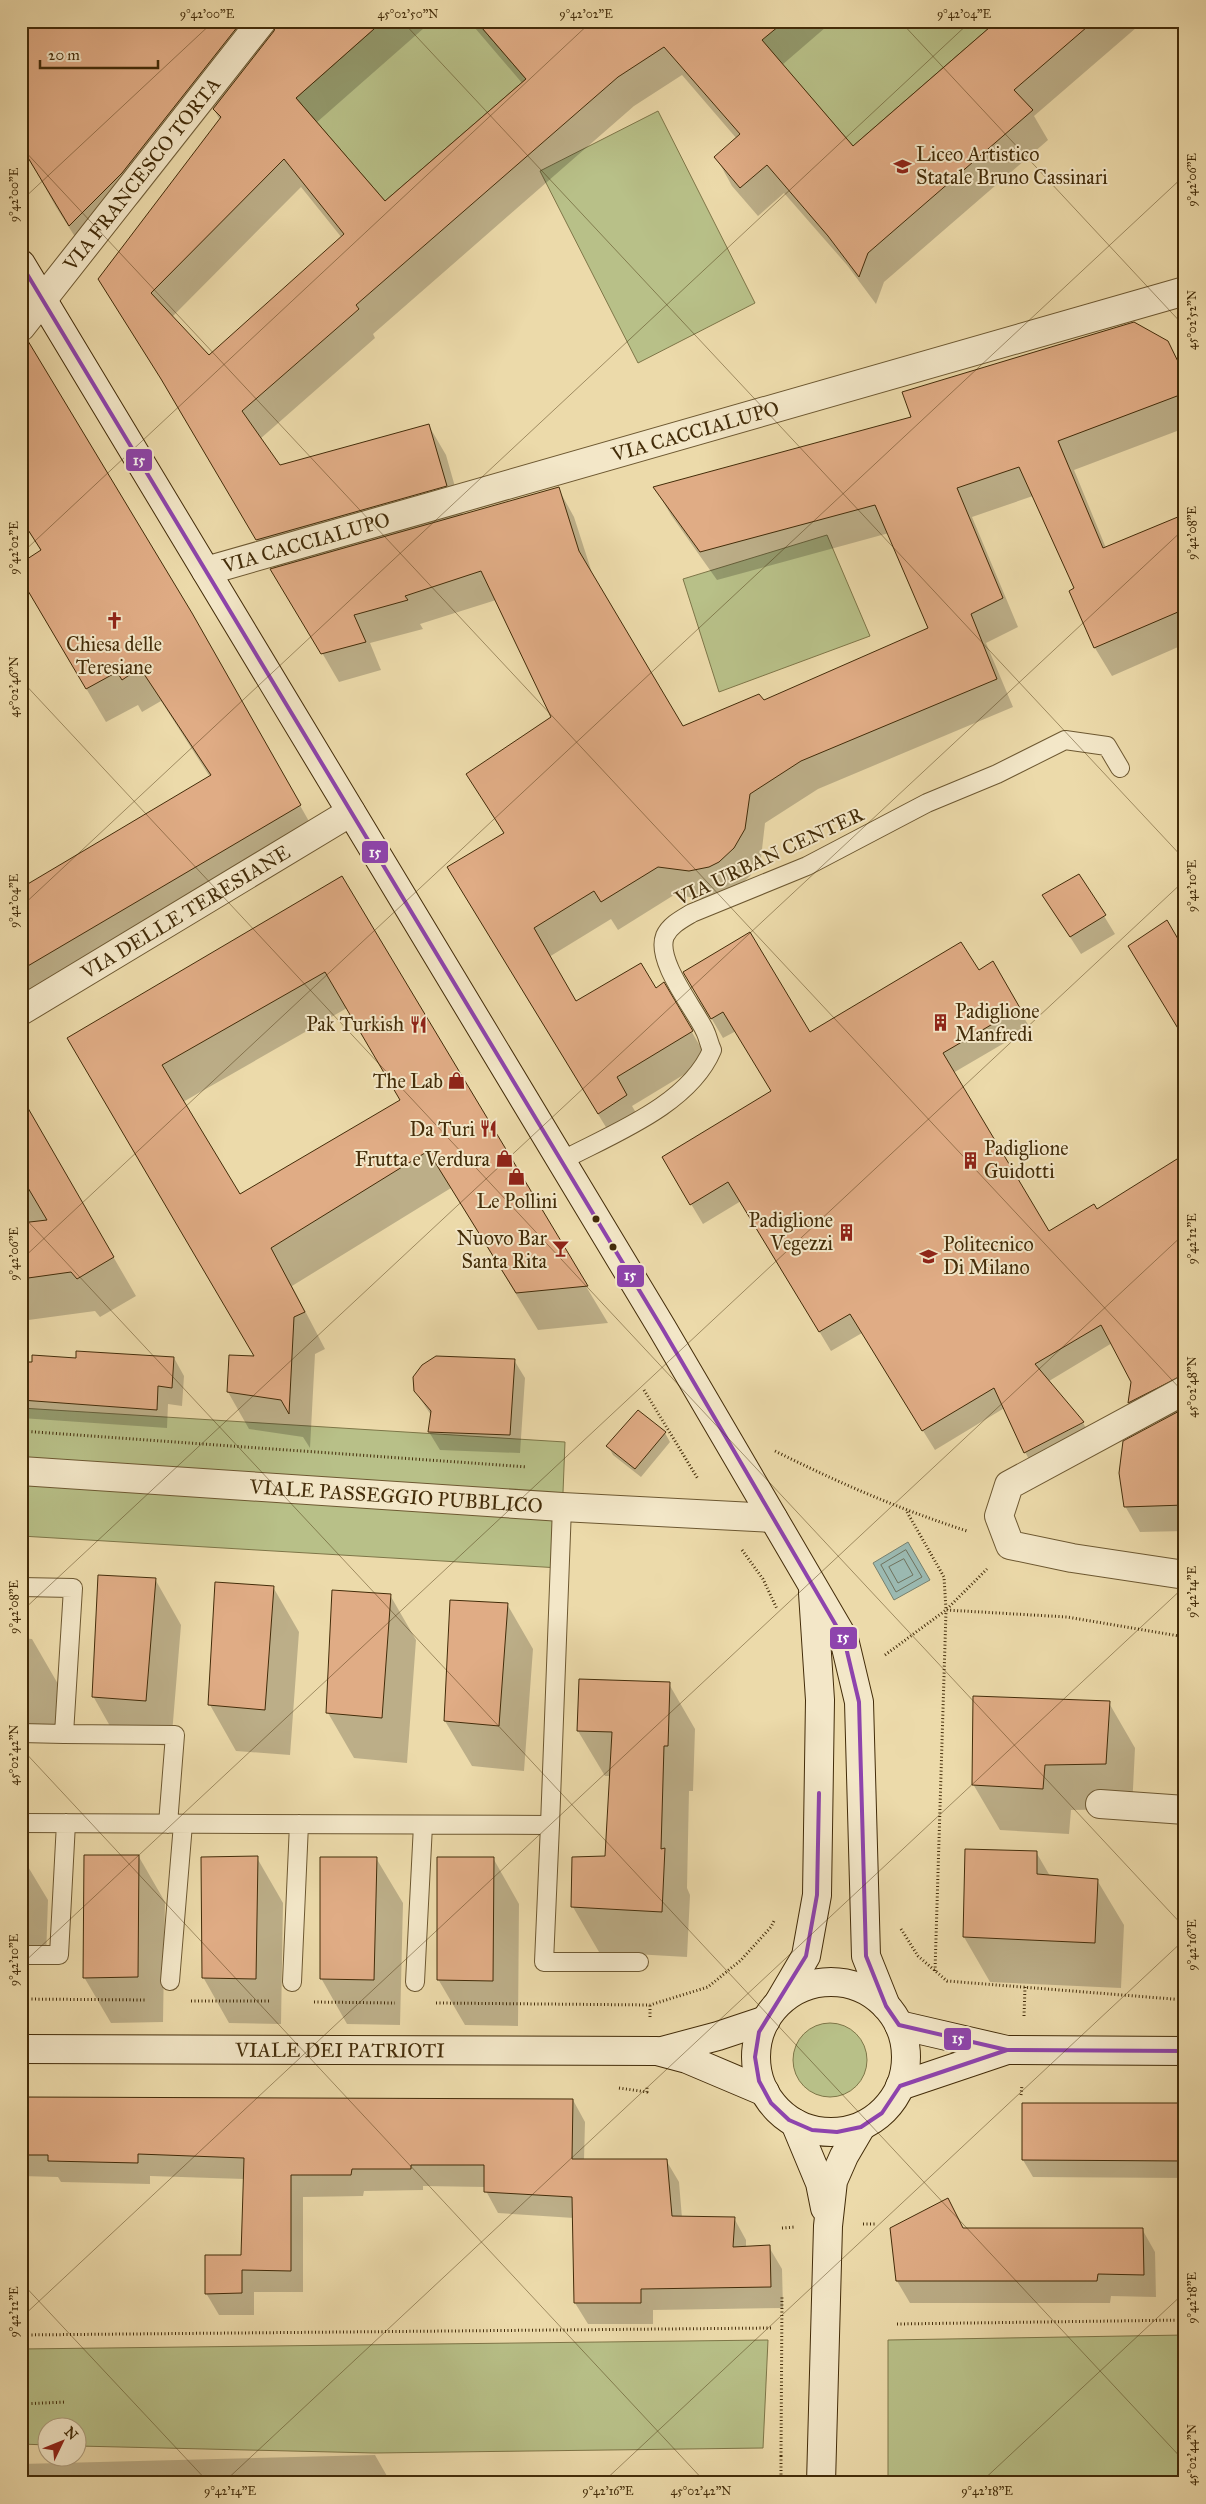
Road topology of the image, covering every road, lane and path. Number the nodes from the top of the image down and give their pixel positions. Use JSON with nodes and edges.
{"nodes":[{"id":1,"x":262,"y":21,"type":"edge"},
{"id":2,"x":21,"y":264,"type":"edge"},
{"id":3,"x":1185,"y":291,"type":"edge"},
{"id":4,"x":43,"y":300,"type":"junction"},
{"id":5,"x":21,"y":327,"type":"edge"},
{"id":6,"x":206,"y":571,"type":"junction"},
{"id":7,"x":1120,"y":768,"type":"dead end"},
{"id":8,"x":351,"y":812,"type":"junction"},
{"id":9,"x":21,"y":1011,"type":"edge"},
{"id":10,"x":561,"y":1161,"type":"junction"},
{"id":11,"x":644,"y":1390,"type":"dead end"},
{"id":12,"x":1185,"y":1390,"type":"edge"},
{"id":13,"x":21,"y":1431,"type":"edge"},
{"id":14,"x":772,"y":1449,"type":"dead end"},
{"id":15,"x":533,"y":1468,"type":"dead end"},
{"id":16,"x":21,"y":1471,"type":"edge"},
{"id":17,"x":562,"y":1507,"type":"junction"},
{"id":18,"x":907,"y":1512,"type":"junction"},
{"id":19,"x":721,"y":1516,"type":"junction"},
{"id":20,"x":772,"y":1518,"type":"junction"},
{"id":21,"x":1010,"y":1545,"type":"junction"},
{"id":22,"x":1185,"y":1575,"type":"edge"},
{"id":23,"x":21,"y":1587,"type":"edge"},
{"id":24,"x":813,"y":1588,"type":"junction"},
{"id":25,"x":946,"y":1610,"type":"junction"},
{"id":26,"x":780,"y":1615,"type":"dead end"},
{"id":27,"x":1185,"y":1637,"type":"edge"},
{"id":28,"x":885,"y":1655,"type":"dead end"},
{"id":29,"x":21,"y":1732,"type":"edge"},
{"id":30,"x":64,"y":1734,"type":"junction"},
{"id":31,"x":1100,"y":1804,"type":"dead end"},
{"id":32,"x":1185,"y":1810,"type":"edge"},
{"id":33,"x":21,"y":1823,"type":"edge"},
{"id":34,"x":66,"y":1823,"type":"junction"},
{"id":35,"x":175,"y":1824,"type":"junction"},
{"id":36,"x":299,"y":1824,"type":"junction"},
{"id":37,"x":423,"y":1825,"type":"junction"},
{"id":38,"x":550,"y":1825,"type":"junction"},
{"id":39,"x":780,"y":1911,"type":"dead end"},
{"id":40,"x":900,"y":1927,"type":"dead end"},
{"id":41,"x":21,"y":1955,"type":"edge"},
{"id":42,"x":639,"y":1962,"type":"dead end"},
{"id":43,"x":936,"y":1971,"type":"junction"},
{"id":44,"x":170,"y":1981,"type":"dead end"},
{"id":45,"x":292,"y":1982,"type":"dead end"},
{"id":46,"x":415,"y":1982,"type":"dead end"},
{"id":47,"x":21,"y":1999,"type":"edge"},
{"id":48,"x":149,"y":2000,"type":"dead end"},
{"id":49,"x":189,"y":2000,"type":"dead end"},
{"id":50,"x":1185,"y":2000,"type":"edge"},
{"id":51,"x":278,"y":2001,"type":"dead end"},
{"id":52,"x":307,"y":2002,"type":"dead end"},
{"id":53,"x":396,"y":2003,"type":"dead end"},
{"id":54,"x":435,"y":2003,"type":"dead end"},
{"id":55,"x":772,"y":2011,"type":"junction"},
{"id":56,"x":892,"y":2016,"type":"junction"},
{"id":57,"x":21,"y":2049,"type":"edge"},
{"id":58,"x":1007,"y":2050,"type":"junction"},
{"id":59,"x":1185,"y":2051,"type":"edge"},
{"id":60,"x":657,"y":2052,"type":"junction"},
{"id":61,"x":900,"y":2086,"type":"junction"},
{"id":62,"x":765,"y":2092,"type":"junction"},
{"id":63,"x":795,"y":2123,"type":"junction"},
{"id":64,"x":861,"y":2126,"type":"junction"},
{"id":65,"x":828,"y":2226,"type":"junction"},
{"id":66,"x":782,"y":2295,"type":"dead end"},
{"id":67,"x":1185,"y":2320,"type":"edge"},
{"id":68,"x":897,"y":2324,"type":"dead end"},
{"id":69,"x":771,"y":2328,"type":"dead end"},
{"id":70,"x":21,"y":2335,"type":"edge"},
{"id":71,"x":66,"y":2402,"type":"dead end"},
{"id":72,"x":21,"y":2404,"type":"edge"},
{"id":73,"x":781,"y":2483,"type":"edge"},
{"id":74,"x":821,"y":2483,"type":"edge"}],
"edges":[{"from":1,"to":4,"type":"street","name":"VIA FRANCESCO TORTA"},
{"from":2,"to":4,"type":"street"},
{"from":3,"to":6,"type":"street","name":"VIA CACCIALUPO"},
{"from":4,"to":5,"type":"street","name":"VIA FRANCESCO TORTA"},
{"from":4,"to":6,"type":"street"},
{"from":6,"to":8,"type":"street"},
{"from":7,"to":10,"type":"lane","name":"VIA URBAN CENTER"},
{"from":8,"to":9,"type":"street","name":"VIA DELLE TERESIANE"},
{"from":8,"to":10,"type":"street"},
{"from":10,"to":20,"type":"street"},
{"from":11,"to":19,"type":"path"},
{"from":12,"to":21,"type":"street"},
{"from":13,"to":15,"type":"path"},
{"from":14,"to":18,"type":"path"},
{"from":16,"to":17,"type":"street","name":"VIALE PASSEGGIO PUBBLICO"},
{"from":17,"to":19,"type":"street","name":"VIALE PASSEGGIO PUBBLICO"},
{"from":17,"to":38,"type":"lane"},
{"from":18,"to":21,"type":"path"},
{"from":18,"to":25,"type":"path"},
{"from":19,"to":20,"type":"street","name":"VIALE PASSEGGIO PUBBLICO"},
{"from":19,"to":26,"type":"path"},
{"from":20,"to":24,"type":"street"},
{"from":21,"to":22,"type":"street"},
{"from":21,"to":25,"type":"path"},
{"from":23,"to":30,"type":"lane"},
{"from":24,"to":55,"type":"street"},
{"from":24,"to":56,"type":"street"},
{"from":25,"to":27,"type":"path"},
{"from":25,"to":28,"type":"path"},
{"from":25,"to":43,"type":"path"},
{"from":29,"to":30,"type":"lane"},
{"from":30,"to":35,"type":"lane"},
{"from":31,"to":32,"type":"street"},
{"from":33,"to":34,"type":"lane"},
{"from":34,"to":35,"type":"lane"},
{"from":34,"to":41,"type":"lane"},
{"from":35,"to":36,"type":"lane"},
{"from":35,"to":44,"type":"lane"},
{"from":36,"to":37,"type":"lane"},
{"from":36,"to":45,"type":"lane"},
{"from":37,"to":38,"type":"lane"},
{"from":37,"to":46,"type":"lane"},
{"from":38,"to":42,"type":"lane"},
{"from":39,"to":54,"type":"path"},
{"from":40,"to":43,"type":"path"},
{"from":43,"to":50,"type":"path"},
{"from":47,"to":48,"type":"path"},
{"from":49,"to":51,"type":"path"},
{"from":52,"to":53,"type":"path"},
{"from":55,"to":56,"type":"street"},
{"from":55,"to":60,"type":"street","name":"VIALE DEI PATRIOTI"},
{"from":55,"to":62,"type":"street"},
{"from":56,"to":58,"type":"street"},
{"from":56,"to":61,"type":"street"},
{"from":57,"to":60,"type":"street","name":"VIALE DEI PATRIOTI"},
{"from":58,"to":59,"type":"street"},
{"from":58,"to":61,"type":"street"},
{"from":60,"to":62,"type":"street","name":"VIALE DEI PATRIOTI"},
{"from":61,"to":64,"type":"street"},
{"from":62,"to":63,"type":"street"},
{"from":63,"to":64,"type":"street"},
{"from":63,"to":65,"type":"street"},
{"from":64,"to":65,"type":"street"},
{"from":65,"to":74,"type":"street"},
{"from":66,"to":73,"type":"path","bridge":true},
{"from":67,"to":68,"type":"path"},
{"from":69,"to":70,"type":"path"},
{"from":71,"to":72,"type":"path"}]}
